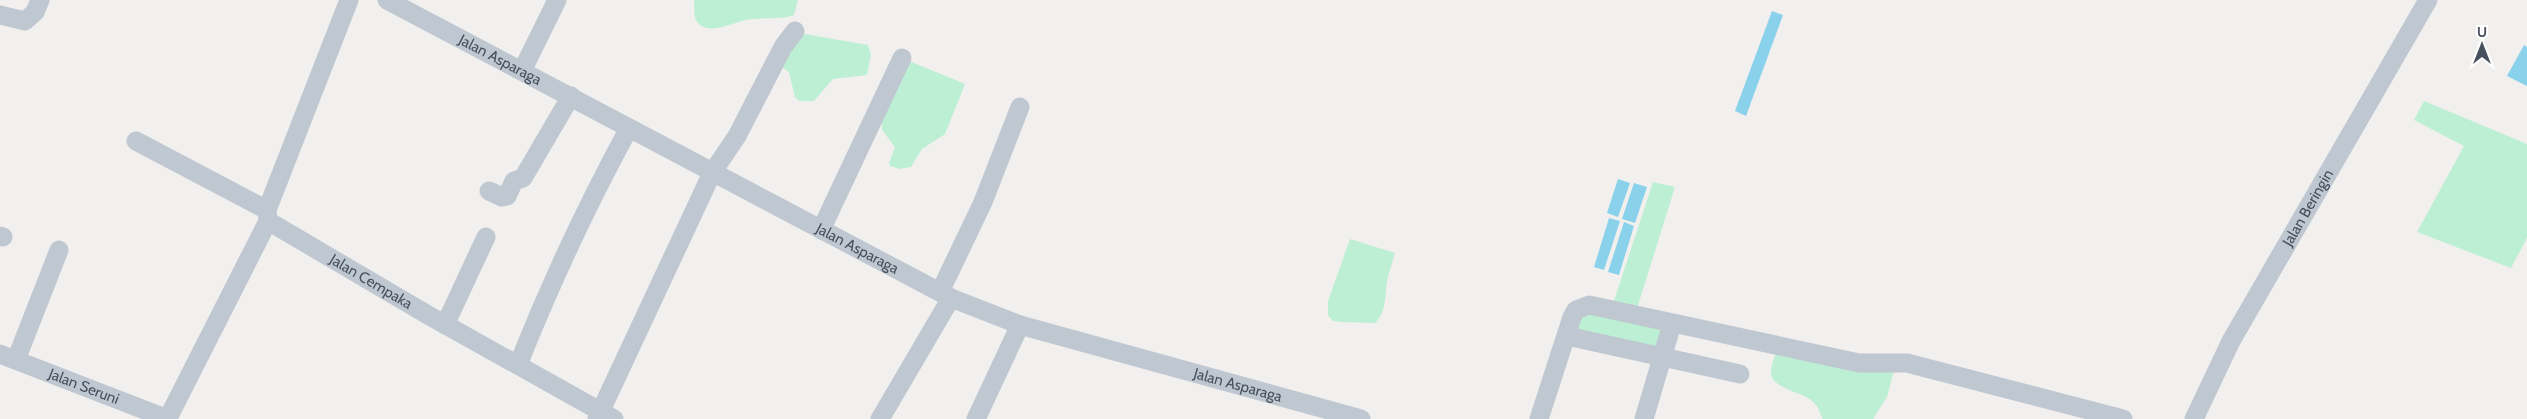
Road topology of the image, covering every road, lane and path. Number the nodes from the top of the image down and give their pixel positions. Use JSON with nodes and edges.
{"nodes":[{"id":1,"x":40,"y":0,"type":"edge"},
{"id":2,"x":349,"y":0,"type":"edge"},
{"id":3,"x":387,"y":0,"type":"edge"},
{"id":4,"x":557,"y":0,"type":"edge"},
{"id":5,"x":2428,"y":0,"type":"edge"},
{"id":6,"x":0,"y":15,"type":"edge"},
{"id":7,"x":795,"y":31,"type":"dead end"},
{"id":8,"x":902,"y":58,"type":"dead end"},
{"id":9,"x":522,"y":70,"type":"junction"},
{"id":10,"x":571,"y":96,"type":"junction"},
{"id":11,"x":1020,"y":107,"type":"dead end"},
{"id":12,"x":630,"y":128,"type":"junction"},
{"id":13,"x":136,"y":141,"type":"dead end"},
{"id":14,"x":712,"y":173,"type":"junction"},
{"id":15,"x":489,"y":191,"type":"dead end"},
{"id":16,"x":267,"y":216,"type":"junction"},
{"id":17,"x":821,"y":230,"type":"junction"},
{"id":18,"x":486,"y":236,"type":"dead end"},
{"id":19,"x":59,"y":250,"type":"dead end"},
{"id":20,"x":946,"y":295,"type":"junction"},
{"id":21,"x":1672,"y":324,"type":"junction"},
{"id":22,"x":445,"y":325,"type":"junction"},
{"id":23,"x":1020,"y":325,"type":"junction"},
{"id":24,"x":1567,"y":336,"type":"junction"},
{"id":25,"x":8,"y":357,"type":"edge"},
{"id":26,"x":1662,"y":357,"type":"junction"},
{"id":27,"x":518,"y":365,"type":"junction"},
{"id":28,"x":1740,"y":374,"type":"dead end"},
{"id":29,"x":604,"y":416,"type":"edge"},
{"id":30,"x":166,"y":418,"type":"edge"},
{"id":31,"x":880,"y":419,"type":"edge"},
{"id":32,"x":976,"y":419,"type":"edge"},
{"id":33,"x":1361,"y":419,"type":"edge"},
{"id":34,"x":1539,"y":419,"type":"edge"},
{"id":35,"x":1644,"y":419,"type":"edge"},
{"id":36,"x":2124,"y":419,"type":"edge"},
{"id":37,"x":2194,"y":419,"type":"edge"}],
"edges":[{"from":1,"to":6,"type":"street"},
{"from":2,"to":16,"type":"street"},
{"from":3,"to":9,"type":"street","name":"Jalan Asparaga"},
{"from":4,"to":9,"type":"street"},
{"from":5,"to":37,"type":"street","name":"Jalan Beringin"},
{"from":7,"to":14,"type":"street"},
{"from":8,"to":17,"type":"street"},
{"from":9,"to":10,"type":"street","name":"Jalan Asparaga"},
{"from":10,"to":12,"type":"street","name":"Jalan Asparaga"},
{"from":10,"to":15,"type":"street"},
{"from":11,"to":20,"type":"street"},
{"from":12,"to":14,"type":"street","name":"Jalan Asparaga"},
{"from":12,"to":27,"type":"street"},
{"from":13,"to":16,"type":"street","name":"Jalan Cempaka"},
{"from":14,"to":17,"type":"street","name":"Jalan Asparaga"},
{"from":14,"to":29,"type":"street"},
{"from":16,"to":22,"type":"street","name":"Jalan Cempaka"},
{"from":16,"to":30,"type":"street"},
{"from":17,"to":20,"type":"street","name":"Jalan Asparaga"},
{"from":18,"to":22,"type":"street"},
{"from":19,"to":25,"type":"street"},
{"from":20,"to":23,"type":"street","name":"Jalan Asparaga"},
{"from":20,"to":31,"type":"street"},
{"from":21,"to":24,"type":"street"},
{"from":21,"to":26,"type":"street"},
{"from":21,"to":36,"type":"street"},
{"from":22,"to":27,"type":"street","name":"Jalan Cempaka"},
{"from":23,"to":32,"type":"street"},
{"from":23,"to":33,"type":"street","name":"Jalan Asparaga"},
{"from":24,"to":26,"type":"street"},
{"from":24,"to":34,"type":"street"},
{"from":25,"to":30,"type":"street","name":"Jalan Seruni"},
{"from":26,"to":28,"type":"street"},
{"from":26,"to":35,"type":"street"},
{"from":27,"to":29,"type":"street","name":"Jalan Cempaka"}]}
